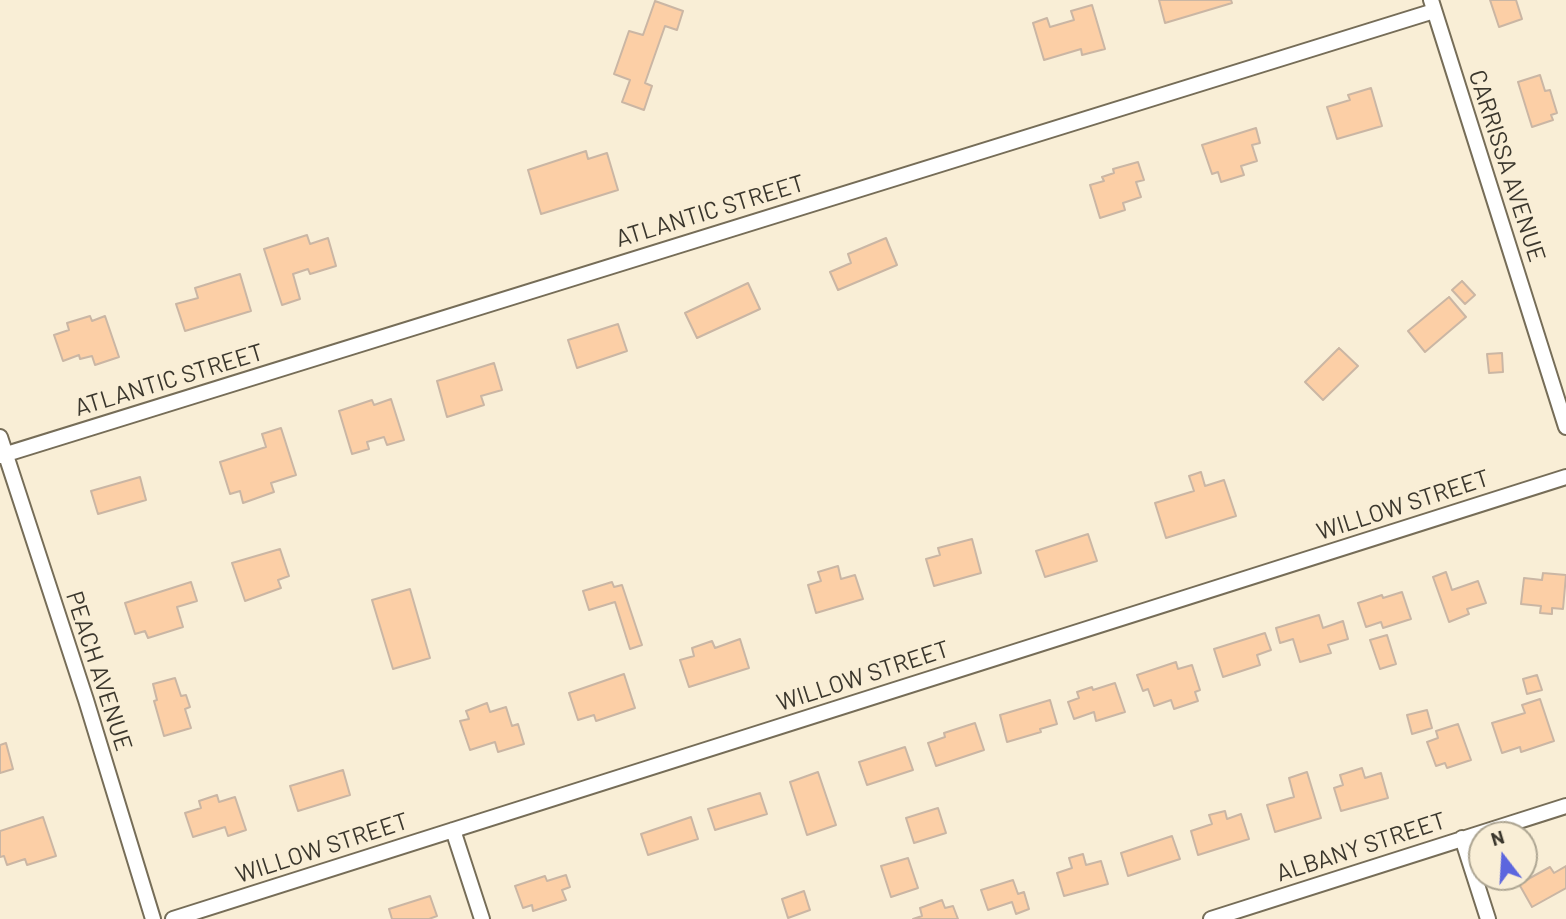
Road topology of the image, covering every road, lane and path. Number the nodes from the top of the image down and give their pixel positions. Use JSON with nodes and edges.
{"nodes":[{"id":1,"x":1432,"y":5,"type":"edge"},
{"id":2,"x":1566,"y":426,"type":"edge"},
{"id":3,"x":0,"y":437,"type":"edge"},
{"id":4,"x":3,"y":455,"type":"edge"},
{"id":5,"x":1566,"y":477,"type":"edge"},
{"id":6,"x":1566,"y":806,"type":"edge"},
{"id":7,"x":453,"y":830,"type":"junction"},
{"id":8,"x":1462,"y":838,"type":"junction"},
{"id":9,"x":153,"y":919,"type":"edge"},
{"id":10,"x":173,"y":919,"type":"edge"},
{"id":11,"x":482,"y":919,"type":"edge"},
{"id":12,"x":1211,"y":919,"type":"edge"},
{"id":13,"x":1488,"y":919,"type":"edge"}],
"edges":[{"from":1,"to":2,"type":"street","name":"CARRISSA AVENUE"},
{"from":1,"to":4,"type":"street","name":"ATLANTIC STREET"},
{"from":3,"to":4,"type":"street","name":"PEACH AVENUE"},
{"from":4,"to":9,"type":"street","name":"PEACH AVENUE"},
{"from":5,"to":7,"type":"street","name":"WILLOW STREET"},
{"from":6,"to":8,"type":"street","name":"ALBANY STREET"},
{"from":7,"to":10,"type":"street","name":"WILLOW STREET"},
{"from":7,"to":11,"type":"street"},
{"from":8,"to":12,"type":"street","name":"ALBANY STREET"},
{"from":8,"to":13,"type":"street"}]}
